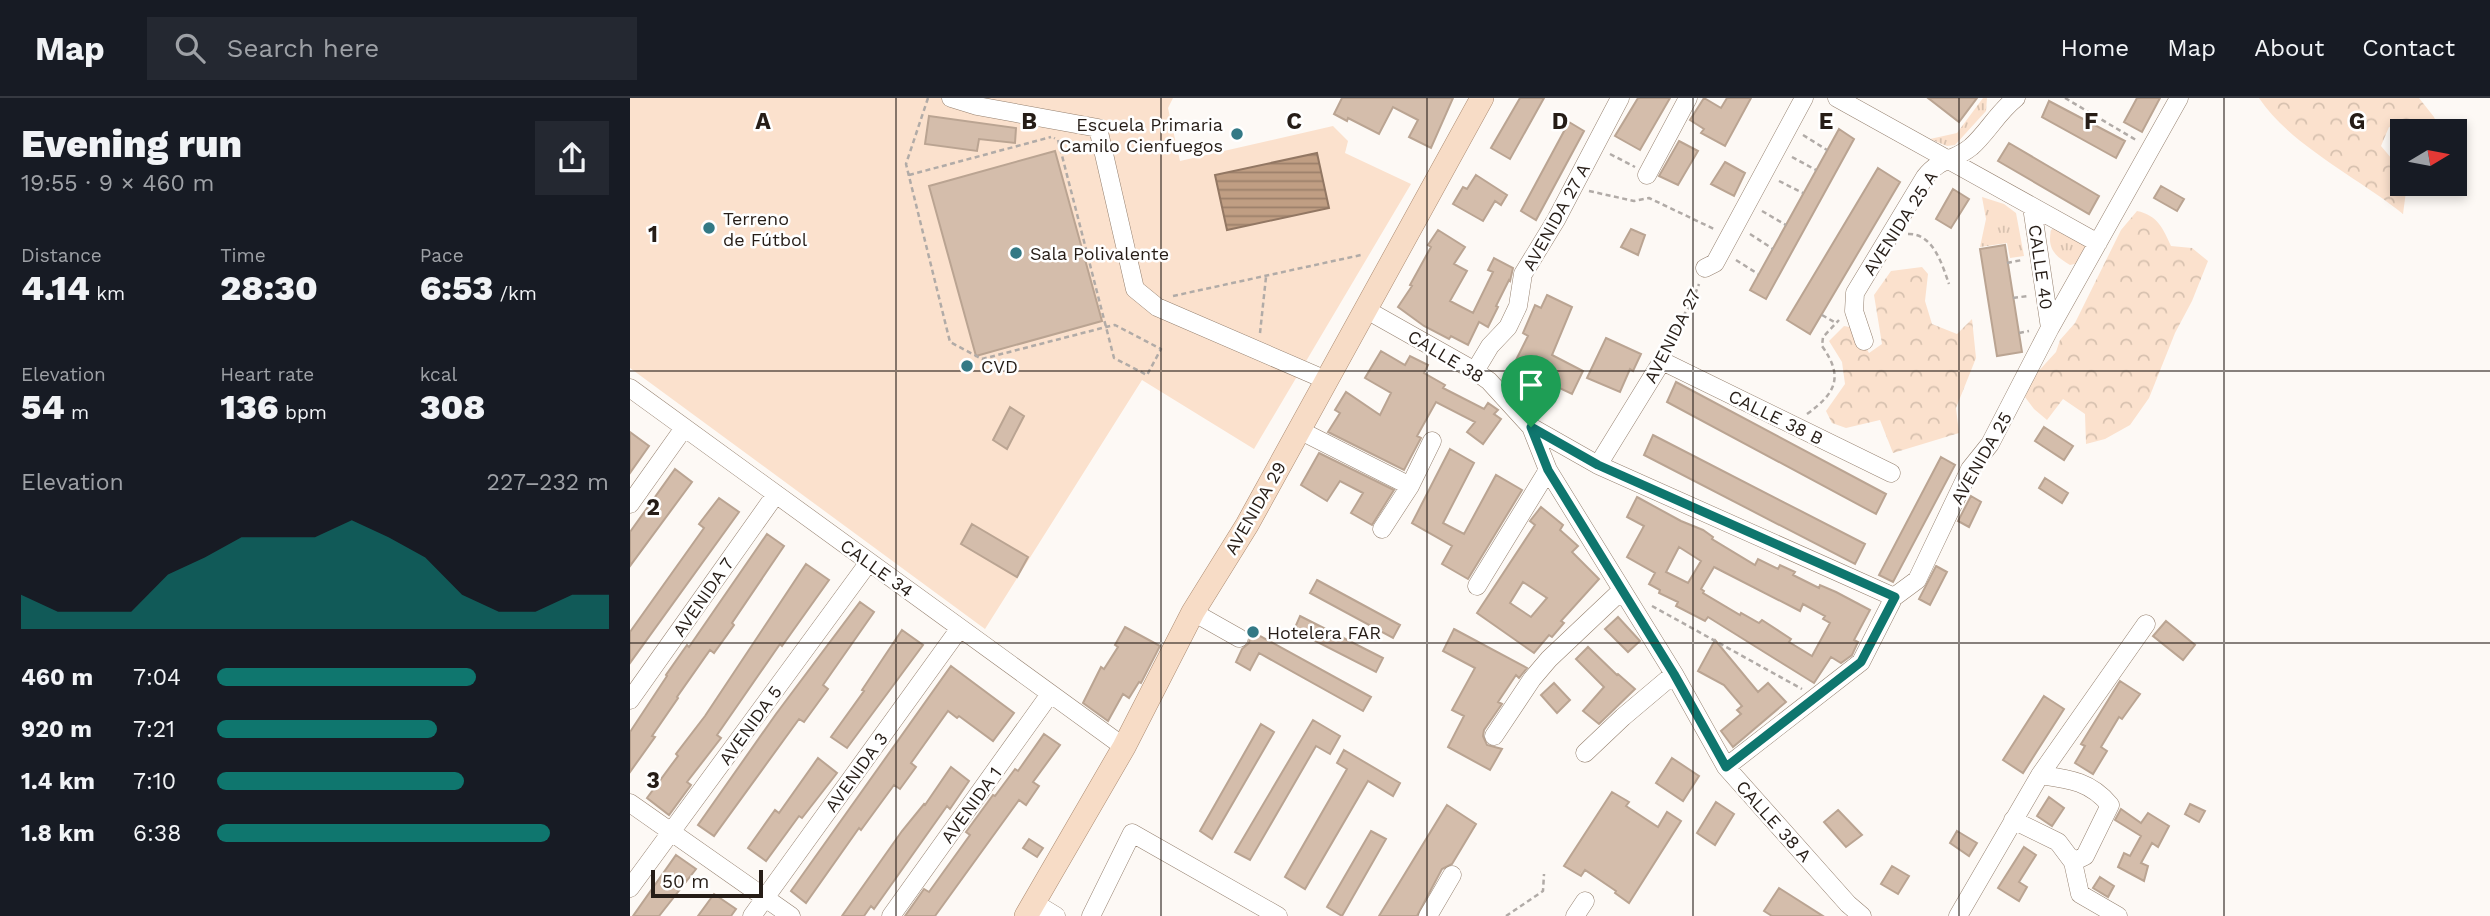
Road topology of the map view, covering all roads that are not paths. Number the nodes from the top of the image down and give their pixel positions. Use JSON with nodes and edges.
{"nodes":[{"id":1,"x":951,"y":98,"type":"edge"},
{"id":2,"x":1482,"y":98,"type":"edge"},
{"id":3,"x":1620,"y":98,"type":"edge"},
{"id":4,"x":1688,"y":98,"type":"edge"},
{"id":5,"x":1804,"y":98,"type":"edge"},
{"id":6,"x":1837,"y":98,"type":"edge"},
{"id":7,"x":2016,"y":98,"type":"edge"},
{"id":8,"x":2179,"y":98,"type":"edge"},
{"id":9,"x":1946,"y":159,"type":"junction"},
{"id":10,"x":1647,"y":174,"type":"road end"},
{"id":11,"x":2032,"y":207,"type":"junction"},
{"id":12,"x":2098,"y":243,"type":"junction"},
{"id":13,"x":1705,"y":268,"type":"road end"},
{"id":14,"x":1364,"y":309,"type":"junction"},
{"id":15,"x":2050,"y":328,"type":"junction"},
{"id":16,"x":1864,"y":341,"type":"dead end"},
{"id":17,"x":1662,"y":361,"type":"joint"},
{"id":18,"x":1475,"y":371,"type":"junction"},
{"id":19,"x":1326,"y":380,"type":"junction"},
{"id":20,"x":630,"y":388,"type":"edge"},
{"id":21,"x":1531,"y":427,"type":"junction"},
{"id":22,"x":684,"y":428,"type":"junction"},
{"id":23,"x":1299,"y":430,"type":"junction"},
{"id":24,"x":1432,"y":441,"type":"dead end"},
{"id":25,"x":1598,"y":465,"type":"junction"},
{"id":26,"x":1548,"y":470,"type":"junction"},
{"id":27,"x":1891,"y":473,"type":"dead end"},
{"id":28,"x":1410,"y":486,"type":"junction"},
{"id":29,"x":776,"y":494,"type":"junction"},
{"id":30,"x":630,"y":504,"type":"edge"},
{"id":31,"x":1382,"y":529,"type":"dead end"},
{"id":32,"x":869,"y":562,"type":"junction"},
{"id":33,"x":1477,"y":586,"type":"dead end"},
{"id":34,"x":1622,"y":590,"type":"junction"},
{"id":35,"x":1895,"y":597,"type":"junction"},
{"id":36,"x":1193,"y":612,"type":"junction"},
{"id":37,"x":2146,"y":624,"type":"dead end"},
{"id":38,"x":960,"y":628,"type":"junction"},
{"id":39,"x":1239,"y":638,"type":"dead end"},
{"id":40,"x":1674,"y":674,"type":"junction"},
{"id":41,"x":1050,"y":694,"type":"junction"},
{"id":42,"x":630,"y":700,"type":"edge"},
{"id":43,"x":1494,"y":736,"type":"dead end"},
{"id":44,"x":1124,"y":747,"type":"junction"},
{"id":45,"x":1585,"y":753,"type":"dead end"},
{"id":46,"x":1726,"y":767,"type":"junction"},
{"id":47,"x":2040,"y":775,"type":"junction"},
{"id":48,"x":630,"y":803,"type":"edge"},
{"id":49,"x":2013,"y":820,"type":"junction"},
{"id":50,"x":671,"y":832,"type":"junction"},
{"id":51,"x":2073,"y":862,"type":"junction"},
{"id":52,"x":1452,"y":875,"type":"dead end"},
{"id":53,"x":630,"y":888,"type":"edge"},
{"id":54,"x":765,"y":898,"type":"junction"},
{"id":55,"x":1029,"y":909,"type":"edge"},
{"id":56,"x":752,"y":916,"type":"edge"},
{"id":57,"x":791,"y":916,"type":"edge"},
{"id":58,"x":891,"y":916,"type":"edge"},
{"id":59,"x":1056,"y":916,"type":"edge"},
{"id":60,"x":1091,"y":916,"type":"edge"},
{"id":61,"x":1278,"y":916,"type":"edge"},
{"id":62,"x":1428,"y":916,"type":"edge"},
{"id":63,"x":1862,"y":916,"type":"edge"},
{"id":64,"x":1958,"y":916,"type":"edge"},
{"id":65,"x":2118,"y":916,"type":"edge"}],
"edges":[{"from":1,"to":19,"type":"street"},
{"from":2,"to":14,"type":"main road","name":"AVENIDA 29"},
{"from":3,"to":18,"type":"street","name":"AVENIDA 27 A"},
{"from":4,"to":10,"type":"street"},
{"from":5,"to":13,"type":"street","name":"AVENIDA 27"},
{"from":6,"to":9,"type":"street","name":"CALLE 40"},
{"from":7,"to":9,"type":"street","name":"AVENIDA 25 A"},
{"from":8,"to":12,"type":"street","name":"AVENIDA 25"},
{"from":9,"to":11,"type":"street","name":"CALLE 40"},
{"from":9,"to":16,"type":"street","name":"AVENIDA 25 A"},
{"from":11,"to":12,"type":"street","name":"CALLE 40"},
{"from":11,"to":15,"type":"street","name":"CALLE 40"},
{"from":12,"to":15,"type":"street","name":"AVENIDA 25"},
{"from":14,"to":18,"type":"street","name":"CALLE 38"},
{"from":14,"to":19,"type":"main road","name":"AVENIDA 29"},
{"from":15,"to":35,"type":"street","name":"AVENIDA 25"},
{"from":17,"to":25,"type":"street","name":"AVENIDA 27"},
{"from":17,"to":27,"type":"street","name":"CALLE 38 B"},
{"from":18,"to":21,"type":"street","name":"CALLE 38"},
{"from":19,"to":23,"type":"main road","name":"AVENIDA 29"},
{"from":20,"to":22,"type":"street","name":"CALLE 34"},
{"from":21,"to":25,"type":"street","name":"CALLE 38"},
{"from":21,"to":26,"type":"street","name":"CALLE 38 A"},
{"from":22,"to":29,"type":"street","name":"CALLE 34"},
{"from":22,"to":30,"type":"street"},
{"from":23,"to":28,"type":"street"},
{"from":23,"to":36,"type":"main road","name":"AVENIDA 29"},
{"from":24,"to":28,"type":"street"},
{"from":25,"to":35,"type":"street","name":"CALLE 38"},
{"from":26,"to":33,"type":"street"},
{"from":26,"to":34,"type":"street","name":"CALLE 38 A"},
{"from":28,"to":31,"type":"street"},
{"from":29,"to":32,"type":"street","name":"CALLE 34"},
{"from":29,"to":42,"type":"street","name":"AVENIDA 7"},
{"from":32,"to":38,"type":"street","name":"CALLE 34"},
{"from":32,"to":50,"type":"street","name":"AVENIDA 5"},
{"from":34,"to":40,"type":"street","name":"CALLE 38 A"},
{"from":34,"to":43,"type":"street"},
{"from":35,"to":46,"type":"street","name":"AVENIDA 25"},
{"from":36,"to":39,"type":"street"},
{"from":36,"to":44,"type":"main road","name":"AVENIDA 29"},
{"from":37,"to":47,"type":"street"},
{"from":38,"to":41,"type":"street","name":"CALLE 34"},
{"from":38,"to":54,"type":"street","name":"AVENIDA 3"},
{"from":40,"to":45,"type":"street"},
{"from":40,"to":46,"type":"street","name":"CALLE 38 A"},
{"from":41,"to":44,"type":"street","name":"CALLE 34"},
{"from":41,"to":58,"type":"street","name":"AVENIDA 1"},
{"from":44,"to":55,"type":"main road","name":"AVENIDA 29"},
{"from":46,"to":63,"type":"street","name":"CALLE 38 A"},
{"from":47,"to":49,"type":"street"},
{"from":47,"to":51,"type":"street"},
{"from":48,"to":50,"type":"street"},
{"from":49,"to":51,"type":"street"},
{"from":49,"to":64,"type":"street"},
{"from":50,"to":53,"type":"street","name":"AVENIDA 5"},
{"from":50,"to":54,"type":"street"},
{"from":51,"to":65,"type":"street"},
{"from":52,"to":62,"type":"street"},
{"from":54,"to":56,"type":"street","name":"AVENIDA 3"},
{"from":54,"to":57,"type":"street"},
{"from":55,"to":59,"type":"street"},
{"from":60,"to":61,"type":"street"}]}
